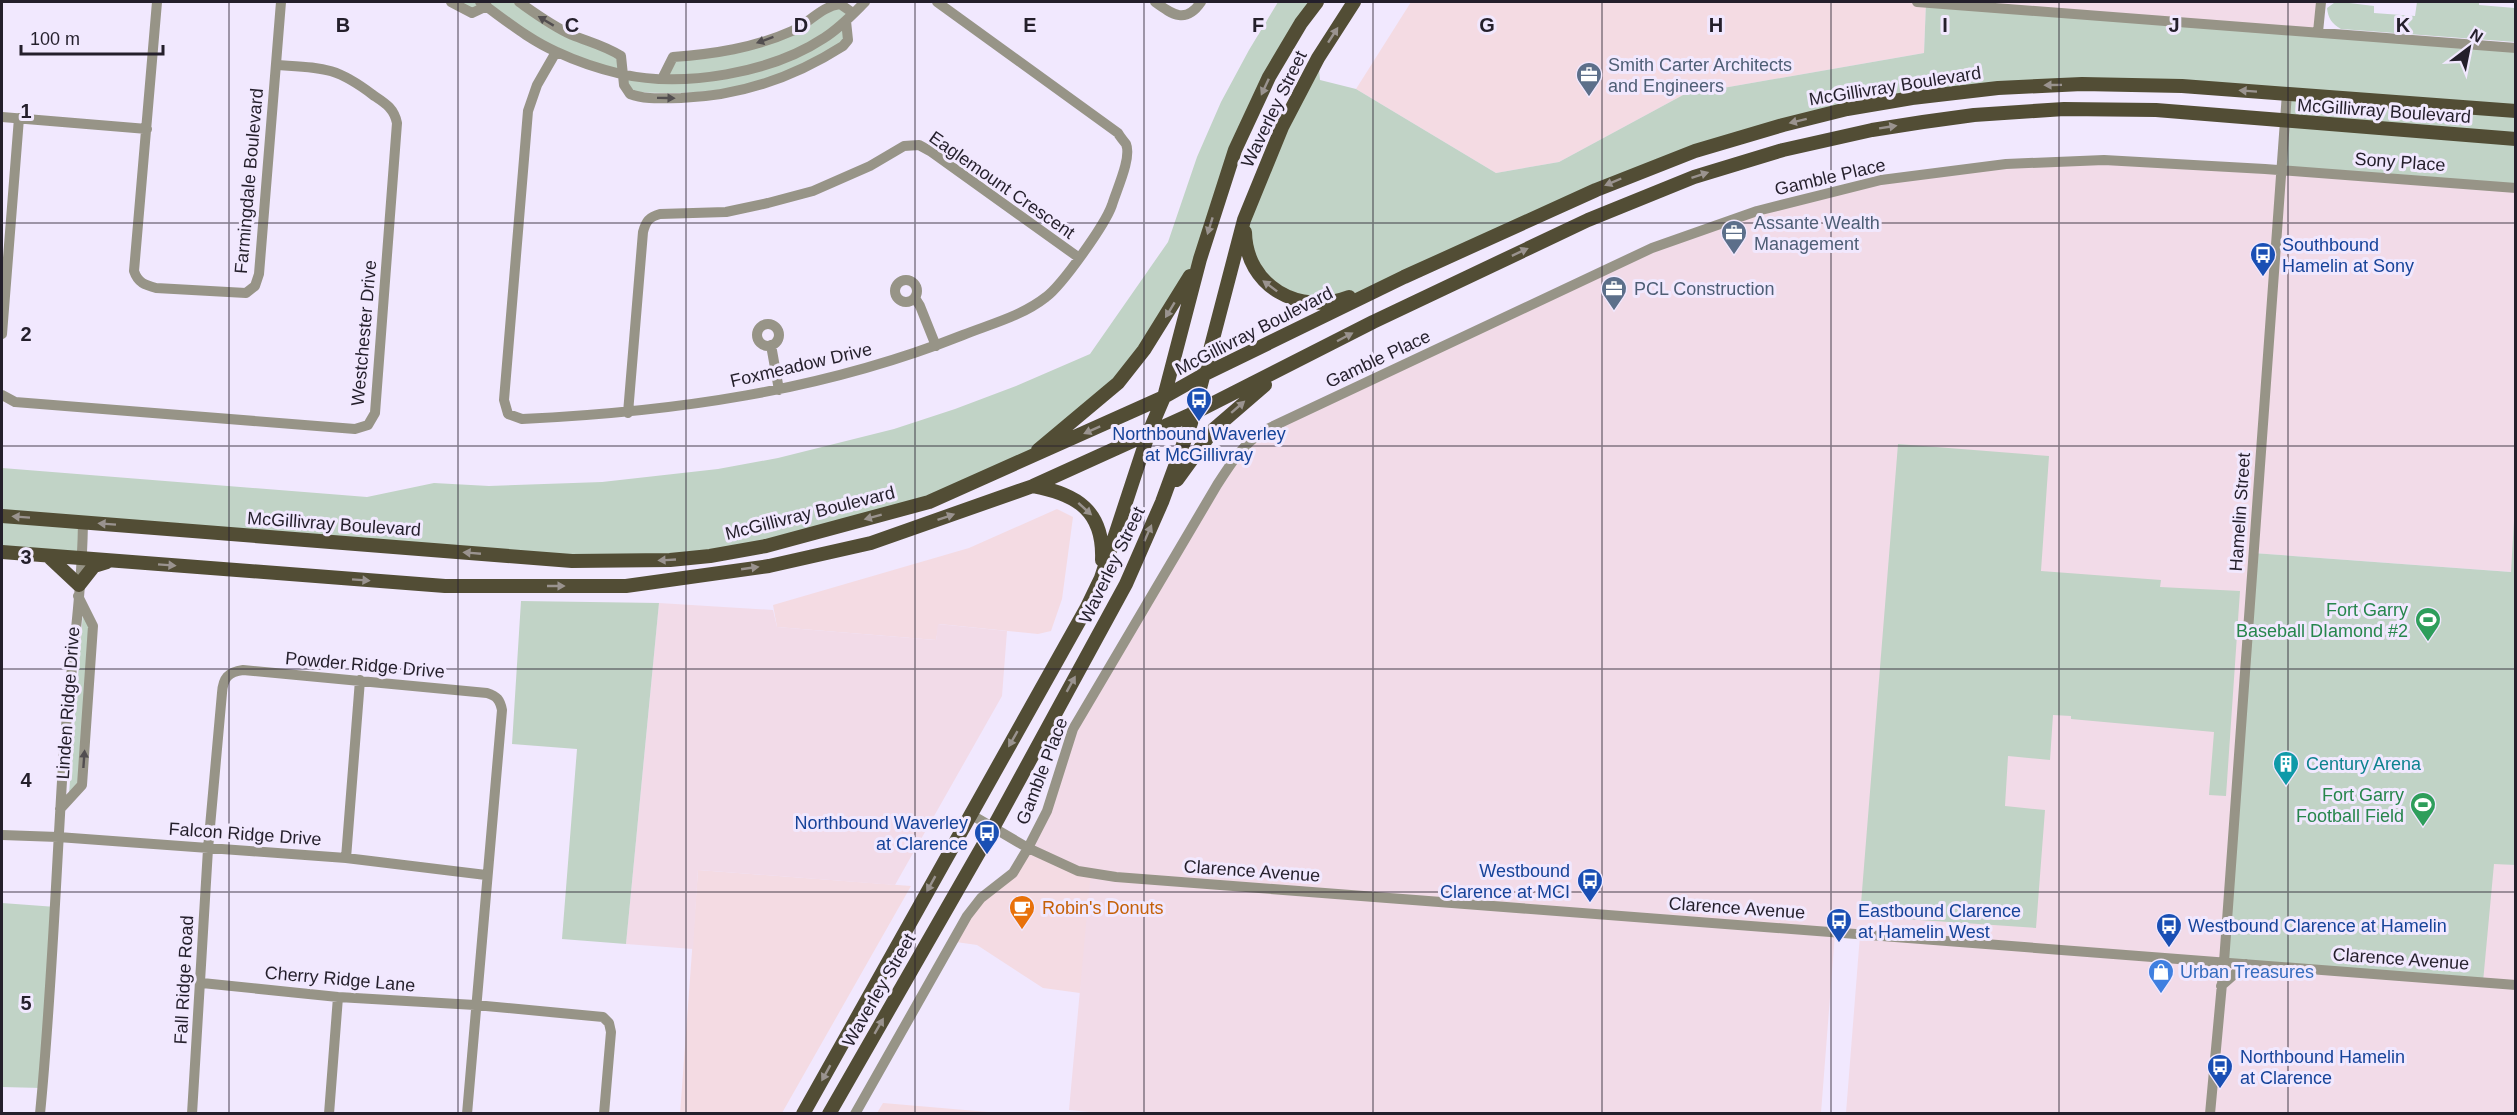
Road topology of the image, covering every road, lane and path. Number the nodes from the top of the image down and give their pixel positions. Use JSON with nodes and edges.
{"nodes":[{"id":1,"x":156,"y":2,"type":"edge"},
{"id":2,"x":281,"y":2,"type":"edge"},
{"id":3,"x":451,"y":2,"type":"edge"},
{"id":4,"x":519,"y":2,"type":"edge"},
{"id":5,"x":865,"y":2,"type":"edge"},
{"id":6,"x":937,"y":2,"type":"edge"},
{"id":7,"x":1155,"y":2,"type":"edge"},
{"id":8,"x":1201,"y":2,"type":"edge"},
{"id":9,"x":1317,"y":2,"type":"edge"},
{"id":10,"x":1354,"y":2,"type":"edge"},
{"id":11,"x":1917,"y":2,"type":"edge"},
{"id":12,"x":2321,"y":2,"type":"edge"},
{"id":13,"x":484,"y":4,"type":"edge"},
{"id":14,"x":850,"y":17,"type":"junction"},
{"id":15,"x":2318,"y":32,"type":"junction"},
{"id":16,"x":2516,"y":48,"type":"edge"},
{"id":17,"x":555,"y":52,"type":"junction"},
{"id":18,"x":276,"y":65,"type":"junction"},
{"id":19,"x":622,"y":74,"type":"junction"},
{"id":20,"x":662,"y":79,"type":"junction"},
{"id":21,"x":2287,"y":93,"type":"junction"},
{"id":22,"x":2516,"y":111,"type":"edge"},
{"id":23,"x":2,"y":117,"type":"edge"},
{"id":24,"x":19,"y":118,"type":"junction"},
{"id":25,"x":2284,"y":121,"type":"junction"},
{"id":26,"x":147,"y":129,"type":"junction"},
{"id":27,"x":2516,"y":139,"type":"edge"},
{"id":28,"x":2281,"y":170,"type":"junction"},
{"id":29,"x":2516,"y":188,"type":"edge"},
{"id":30,"x":1244,"y":220,"type":"junction"},
{"id":31,"x":1078,"y":257,"type":"junction"},
{"id":32,"x":1200,"y":259,"type":"junction"},
{"id":33,"x":1404,"y":276,"type":"junction"},
{"id":34,"x":915,"y":298,"type":"dead end"},
{"id":35,"x":2,"y":334,"type":"edge"},
{"id":36,"x":771,"y":345,"type":"dead end"},
{"id":37,"x":936,"y":346,"type":"junction"},
{"id":38,"x":1293,"y":364,"type":"junction"},
{"id":39,"x":1203,"y":375,"type":"junction"},
{"id":40,"x":779,"y":390,"type":"junction"},
{"id":41,"x":2,"y":394,"type":"edge"},
{"id":42,"x":1164,"y":397,"type":"junction"},
{"id":43,"x":628,"y":413,"type":"junction"},
{"id":44,"x":1194,"y":413,"type":"junction"},
{"id":45,"x":1149,"y":432,"type":"junction"},
{"id":46,"x":1023,"y":462,"type":"junction"},
{"id":47,"x":1033,"y":486,"type":"junction"},
{"id":48,"x":1162,"y":502,"type":"junction"},
{"id":49,"x":2,"y":516,"type":"edge"},
{"id":50,"x":83,"y":522,"type":"junction"},
{"id":51,"x":2,"y":552,"type":"edge"},
{"id":52,"x":48,"y":556,"type":"junction"},
{"id":53,"x":82,"y":559,"type":"junction"},
{"id":54,"x":108,"y":561,"type":"junction"},
{"id":55,"x":1101,"y":578,"type":"junction"},
{"id":56,"x":78,"y":590,"type":"junction"},
{"id":57,"x":360,"y":680,"type":"junction"},
{"id":58,"x":60,"y":808,"type":"junction"},
{"id":59,"x":970,"y":814,"type":"junction"},
{"id":60,"x":993,"y":828,"type":"junction"},
{"id":61,"x":2,"y":835,"type":"edge"},
{"id":62,"x":58,"y":837,"type":"junction"},
{"id":63,"x":1028,"y":848,"type":"junction"},
{"id":64,"x":208,"y":849,"type":"junction"},
{"id":65,"x":346,"y":858,"type":"junction"},
{"id":66,"x":486,"y":875,"type":"junction"},
{"id":67,"x":2224,"y":962,"type":"junction"},
{"id":68,"x":2246,"y":964,"type":"junction"},
{"id":69,"x":202,"y":983,"type":"junction"},
{"id":70,"x":2516,"y":985,"type":"edge"},
{"id":71,"x":2222,"y":986,"type":"junction"},
{"id":72,"x":338,"y":997,"type":"junction"},
{"id":73,"x":475,"y":1005,"type":"junction"},
{"id":74,"x":40,"y":1113,"type":"edge"},
{"id":75,"x":192,"y":1113,"type":"edge"},
{"id":76,"x":329,"y":1113,"type":"edge"},
{"id":77,"x":467,"y":1113,"type":"edge"},
{"id":78,"x":604,"y":1113,"type":"edge"},
{"id":79,"x":804,"y":1113,"type":"edge"},
{"id":80,"x":829,"y":1113,"type":"edge"},
{"id":81,"x":855,"y":1113,"type":"edge"},
{"id":82,"x":2210,"y":1113,"type":"edge"}],
"edges":[{"from":1,"to":26,"type":"street","name":"Farmingdale Boulevard"},
{"from":2,"to":18,"type":"street","name":"Farmingdale Boulevard"},
{"from":3,"to":13,"type":"street"},
{"from":19,"to":4,"type":"street","one_way":true},
{"from":5,"to":14,"type":"street"},
{"from":6,"to":31,"type":"street","name":"Foxmeadow Drive"},
{"from":7,"to":8,"type":"street"},
{"from":9,"to":32,"type":"main road","name":"Waverley Street","one_way":true},
{"from":30,"to":10,"type":"main road","name":"Waverley Street","one_way":true},
{"from":11,"to":15,"type":"street"},
{"from":12,"to":15,"type":"street"},
{"from":13,"to":17,"type":"street"},
{"from":19,"to":14,"type":"street","one_way":true},
{"from":14,"to":20,"type":"street"},
{"from":14,"to":20,"type":"street","one_way":true},
{"from":15,"to":16,"type":"street"},
{"from":17,"to":19,"type":"street"},
{"from":17,"to":43,"type":"street","name":"Foxmeadow Drive"},
{"from":18,"to":26,"type":"street","name":"Farmingdale Boulevard"},
{"from":18,"to":41,"type":"street","name":"Westchester Drive"},
{"from":19,"to":20,"type":"street"},
{"from":21,"to":22,"type":"main road","name":"McGillivray Boulevard"},
{"from":21,"to":25,"type":"street","name":"Hamelin Street"},
{"from":21,"to":33,"type":"main road","name":"McGillivray Boulevard","one_way":true},
{"from":23,"to":24,"type":"street"},
{"from":24,"to":26,"type":"street"},
{"from":24,"to":35,"type":"street"},
{"from":25,"to":27,"type":"main road","name":"McGillivray Boulevard"},
{"from":25,"to":28,"type":"street","name":"Hamelin Street"},
{"from":38,"to":25,"type":"main road","name":"McGillivray Boulevard","one_way":true},
{"from":28,"to":29,"type":"street","name":"Sony Place"},
{"from":28,"to":63,"type":"street","name":"Gamble Place"},
{"from":28,"to":67,"type":"street","name":"Hamelin Street"},
{"from":33,"to":30,"type":"main road","one_way":true},
{"from":30,"to":39,"type":"main road","name":"Waverley Street"},
{"from":31,"to":37,"type":"street","name":"Foxmeadow Drive"},
{"from":31,"to":43,"type":"street","name":"Eaglemount Crescent"},
{"from":32,"to":42,"type":"main road","name":"Waverley Street"},
{"from":32,"to":46,"type":"main road","one_way":true},
{"from":33,"to":39,"type":"main road","name":"McGillivray Boulevard"},
{"from":34,"to":37,"type":"street"},
{"from":36,"to":40,"type":"street"},
{"from":37,"to":40,"type":"street","name":"Foxmeadow Drive"},
{"from":38,"to":44,"type":"main road","name":"McGillivray Boulevard"},
{"from":48,"to":38,"type":"main road","one_way":true},
{"from":39,"to":42,"type":"main road","name":"McGillivray Boulevard"},
{"from":39,"to":44,"type":"main road","name":"Waverley Street"},
{"from":40,"to":43,"type":"street","name":"Foxmeadow Drive"},
{"from":42,"to":45,"type":"main road","name":"Waverley Street"},
{"from":42,"to":46,"type":"main road","name":"McGillivray Boulevard","one_way":true},
{"from":44,"to":45,"type":"main road","name":"McGillivray Boulevard"},
{"from":44,"to":48,"type":"main road","name":"Waverley Street"},
{"from":45,"to":47,"type":"main road","name":"McGillivray Boulevard"},
{"from":45,"to":55,"type":"main road","name":"Waverley Street"},
{"from":46,"to":50,"type":"main road","name":"McGillivray Boulevard","one_way":true},
{"from":54,"to":47,"type":"main road","name":"McGillivray Boulevard","one_way":true},
{"from":47,"to":55,"type":"main road","one_way":true},
{"from":60,"to":48,"type":"main road","name":"Waverley Street","one_way":true},
{"from":50,"to":49,"type":"main road","name":"McGillivray Boulevard","one_way":true},
{"from":50,"to":53,"type":"street","name":"Linden Ridge Drive"},
{"from":51,"to":52,"type":"main road","name":"McGillivray Boulevard"},
{"from":52,"to":53,"type":"main road","name":"McGillivray Boulevard"},
{"from":52,"to":56,"type":"main road"},
{"from":53,"to":54,"type":"main road","name":"McGillivray Boulevard"},
{"from":53,"to":56,"type":"street","name":"Linden Ridge Drive"},
{"from":54,"to":56,"type":"main road"},
{"from":55,"to":59,"type":"main road","name":"Waverley Street","one_way":true},
{"from":56,"to":58,"type":"street","name":"Linden Ridge Drive"},
{"from":58,"to":56,"type":"street","name":"Linden Ridge Drive","one_way":true},
{"from":57,"to":64,"type":"street","name":"Powder Ridge Drive"},
{"from":57,"to":65,"type":"street"},
{"from":57,"to":66,"type":"street","name":"Powder Ridge Drive"},
{"from":58,"to":62,"type":"street","name":"Linden Ridge Drive"},
{"from":59,"to":60,"type":"street","name":"Clarence Avenue"},
{"from":59,"to":79,"type":"main road","name":"Waverley Street","one_way":true},
{"from":60,"to":63,"type":"street","name":"Clarence Avenue"},
{"from":80,"to":60,"type":"main road","name":"Waverley Street","one_way":true},
{"from":61,"to":62,"type":"street","name":"Falcon Ridge Drive"},
{"from":62,"to":64,"type":"street","name":"Falcon Ridge Drive"},
{"from":62,"to":74,"type":"street","name":"Linden Ridge Drive"},
{"from":63,"to":67,"type":"street","name":"Clarence Avenue"},
{"from":63,"to":81,"type":"street","name":"Gamble Place"},
{"from":64,"to":65,"type":"street","name":"Falcon Ridge Drive"},
{"from":64,"to":69,"type":"street","name":"Fall Ridge Road"},
{"from":65,"to":66,"type":"street","name":"Falcon Ridge Drive"},
{"from":66,"to":73,"type":"street"},
{"from":67,"to":68,"type":"street","name":"Clarence Avenue"},
{"from":67,"to":71,"type":"street","name":"Hamelin Street"},
{"from":68,"to":70,"type":"street","name":"Clarence Avenue"},
{"from":68,"to":71,"type":"street"},
{"from":69,"to":72,"type":"street","name":"Cherry Ridge Lane"},
{"from":69,"to":75,"type":"street","name":"Fall Ridge Road"},
{"from":71,"to":82,"type":"street","name":"Hamelin Street"},
{"from":72,"to":73,"type":"street","name":"Cherry Ridge Lane"},
{"from":72,"to":76,"type":"street"},
{"from":73,"to":77,"type":"street"},
{"from":73,"to":78,"type":"street","name":"Cherry Ridge Lane"}]}
